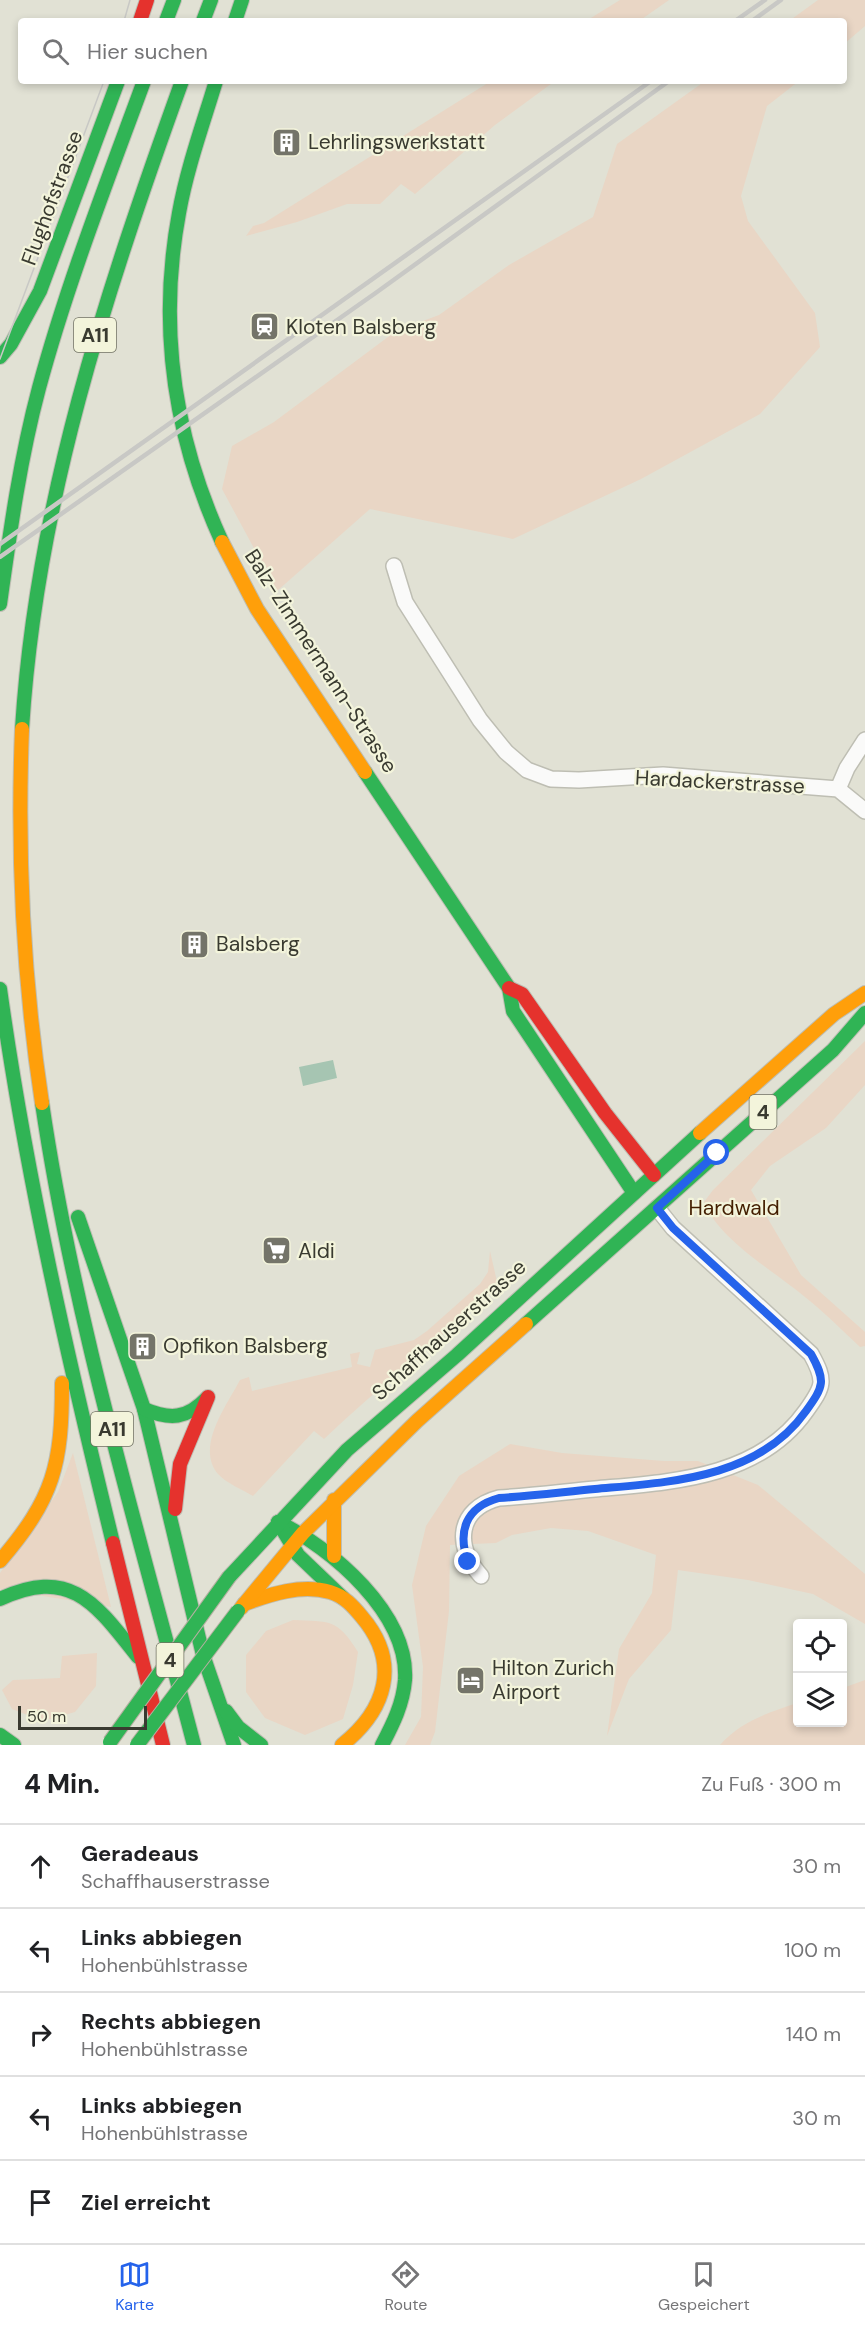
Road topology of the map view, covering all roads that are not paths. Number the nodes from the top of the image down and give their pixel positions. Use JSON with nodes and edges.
{"nodes":[{"id":1,"x":147,"y":0,"type":"edge"},
{"id":2,"x":174,"y":0,"type":"edge"},
{"id":3,"x":211,"y":0,"type":"edge"},
{"id":4,"x":242,"y":0,"type":"edge"},
{"id":5,"x":141,"y":18,"type":"edge"},
{"id":6,"x":167,"y":18,"type":"edge"},
{"id":7,"x":204,"y":18,"type":"edge"},
{"id":8,"x":236,"y":18,"type":"edge"},
{"id":9,"x":117,"y":84,"type":"edge"},
{"id":10,"x":143,"y":84,"type":"edge"},
{"id":11,"x":181,"y":84,"type":"edge"},
{"id":12,"x":215,"y":84,"type":"edge"},
{"id":13,"x":0,"y":357,"type":"edge"},
{"id":14,"x":394,"y":566,"type":"dead end"},
{"id":15,"x":0,"y":604,"type":"edge"},
{"id":16,"x":865,"y":740,"type":"edge"},
{"id":17,"x":838,"y":789,"type":"junction"},
{"id":18,"x":865,"y":811,"type":"edge"},
{"id":19,"x":509,"y":987,"type":"junction"},
{"id":20,"x":0,"y":989,"type":"edge"},
{"id":21,"x":865,"y":993,"type":"edge"},
{"id":22,"x":865,"y":1013,"type":"edge"},
{"id":23,"x":42,"y":1110,"type":"junction"},
{"id":24,"x":654,"y":1174,"type":"junction"},
{"id":25,"x":634,"y":1193,"type":"junction"},
{"id":26,"x":657,"y":1208,"type":"junction"},
{"id":27,"x":61,"y":1334,"type":"junction"},
{"id":28,"x":144,"y":1409,"type":"junction"},
{"id":29,"x":334,"y":1500,"type":"junction"},
{"id":30,"x":278,"y":1522,"type":"junction"},
{"id":31,"x":303,"y":1533,"type":"junction"},
{"id":32,"x":174,"y":1540,"type":"junction"},
{"id":33,"x":291,"y":1547,"type":"junction"},
{"id":34,"x":334,"y":1556,"type":"junction"},
{"id":35,"x":0,"y":1561,"type":"edge"},
{"id":36,"x":481,"y":1576,"type":"dead end"},
{"id":37,"x":343,"y":1598,"type":"junction"},
{"id":38,"x":0,"y":1599,"type":"edge"},
{"id":39,"x":241,"y":1607,"type":"junction"},
{"id":40,"x":145,"y":1666,"type":"junction"},
{"id":41,"x":219,"y":1701,"type":"junction"},
{"id":42,"x":0,"y":1735,"type":"edge"},
{"id":43,"x":110,"y":1744,"type":"edge"},
{"id":44,"x":14,"y":1745,"type":"edge"},
{"id":45,"x":137,"y":1745,"type":"edge"},
{"id":46,"x":163,"y":1745,"type":"edge"},
{"id":47,"x":194,"y":1745,"type":"edge"},
{"id":48,"x":234,"y":1745,"type":"edge"},
{"id":49,"x":261,"y":1745,"type":"edge"},
{"id":50,"x":342,"y":1745,"type":"edge"},
{"id":51,"x":382,"y":1745,"type":"edge"}],
"edges":[{"from":1,"to":5,"type":"main road"},
{"from":2,"to":6,"type":"main road"},
{"from":3,"to":7,"type":"main road"},
{"from":4,"to":8,"type":"main road"},
{"from":9,"to":13,"type":"main road","name":"Flughofstrasse"},
{"from":10,"to":15,"type":"main road","number":"A11"},
{"from":11,"to":23,"type":"main road","number":"A11"},
{"from":12,"to":19,"type":"main road","name":"Balz-Zimmermann-Strasse"},
{"from":14,"to":17,"type":"street","name":"Hardackerstrasse"},
{"from":16,"to":17,"type":"street"},
{"from":17,"to":18,"type":"street"},
{"from":19,"to":24,"type":"main road","name":"Balz-Zimmermann-Strasse"},
{"from":19,"to":25,"type":"main road","name":"Balz-Zimmermann-Strasse"},
{"from":20,"to":27,"type":"main road","number":"A11"},
{"from":21,"to":24,"type":"main road","name":"Schaffhauserstrasse","number":"4"},
{"from":22,"to":26,"type":"main road","number":"4"},
{"from":23,"to":28,"type":"main road"},
{"from":23,"to":47,"type":"main road","number":"A11"},
{"from":24,"to":25,"type":"main road","name":"Schaffhauserstrasse","number":"4"},
{"from":24,"to":26,"type":"main road"},
{"from":25,"to":26,"type":"main road"},
{"from":25,"to":30,"type":"main road","name":"Schaffhauserstrasse","number":"4"},
{"from":26,"to":29,"type":"main road","number":"4"},
{"from":26,"to":36,"type":"street"},
{"from":27,"to":35,"type":"main road"},
{"from":27,"to":40,"type":"main road","number":"A11"},
{"from":28,"to":32,"type":"main road"},
{"from":28,"to":32,"type":"main road"},
{"from":29,"to":31,"type":"main road","number":"4"},
{"from":29,"to":34,"type":"main road"},
{"from":30,"to":31,"type":"main road"},
{"from":30,"to":33,"type":"main road"},
{"from":30,"to":43,"type":"main road","name":"Schaffhauserstrasse","number":"4","bridge":true},
{"from":31,"to":33,"type":"main road","number":"4"},
{"from":31,"to":34,"type":"main road"},
{"from":32,"to":41,"type":"main road"},
{"from":33,"to":37,"type":"main road"},
{"from":33,"to":39,"type":"main road","number":"4"},
{"from":34,"to":51,"type":"main road"},
{"from":37,"to":39,"type":"main road"},
{"from":37,"to":50,"type":"main road"},
{"from":38,"to":40,"type":"main road"},
{"from":39,"to":45,"type":"main road","number":"4","bridge":true},
{"from":40,"to":46,"type":"main road","number":"A11"},
{"from":41,"to":48,"type":"main road"},
{"from":41,"to":49,"type":"main road"},
{"from":42,"to":44,"type":"main road"}]}
